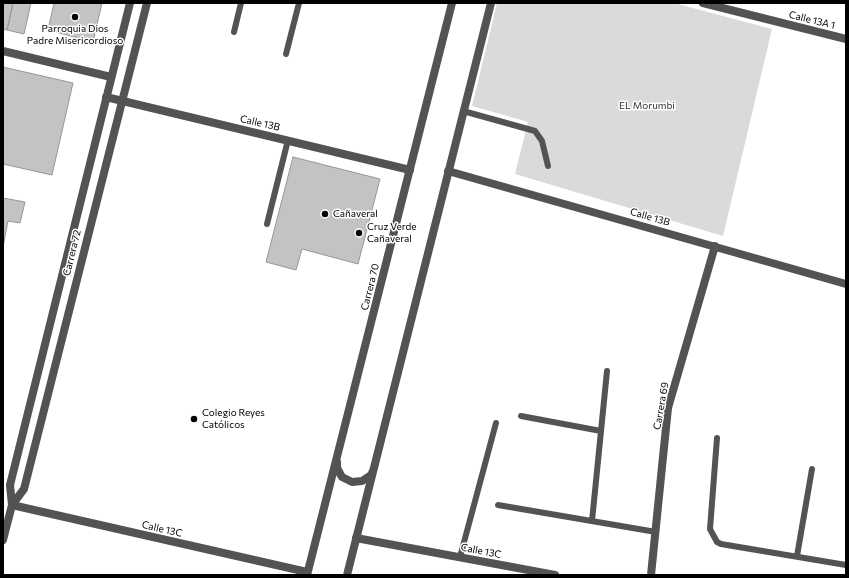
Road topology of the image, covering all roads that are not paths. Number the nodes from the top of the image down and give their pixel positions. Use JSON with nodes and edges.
{"nodes":[{"id":1,"x":130,"y":3,"type":"edge"},
{"id":2,"x":147,"y":3,"type":"edge"},
{"id":3,"x":240,"y":3,"type":"edge"},
{"id":4,"x":299,"y":3,"type":"edge"},
{"id":5,"x":452,"y":3,"type":"edge"},
{"id":6,"x":491,"y":3,"type":"edge"},
{"id":7,"x":703,"y":3,"type":"edge"},
{"id":8,"x":234,"y":32,"type":"dead end"},
{"id":9,"x":846,"y":39,"type":"edge"},
{"id":10,"x":3,"y":51,"type":"edge"},
{"id":11,"x":286,"y":54,"type":"dead end"},
{"id":12,"x":111,"y":77,"type":"junction"},
{"id":13,"x":106,"y":97,"type":"junction"},
{"id":14,"x":121,"y":102,"type":"junction"},
{"id":15,"x":463,"y":111,"type":"junction"},
{"id":16,"x":288,"y":140,"type":"junction"},
{"id":17,"x":548,"y":166,"type":"dead end"},
{"id":18,"x":410,"y":170,"type":"junction"},
{"id":19,"x":448,"y":171,"type":"junction"},
{"id":20,"x":267,"y":224,"type":"dead end"},
{"id":21,"x":715,"y":246,"type":"junction"},
{"id":22,"x":846,"y":284,"type":"edge"},
{"id":23,"x":607,"y":372,"type":"dead end"},
{"id":24,"x":521,"y":416,"type":"dead end"},
{"id":25,"x":496,"y":423,"type":"dead end"},
{"id":26,"x":601,"y":431,"type":"junction"},
{"id":27,"x":717,"y":438,"type":"dead end"},
{"id":28,"x":337,"y":457,"type":"junction"},
{"id":29,"x":375,"y":465,"type":"junction"},
{"id":30,"x":812,"y":469,"type":"dead end"},
{"id":31,"x":6,"y":484,"type":"edge"},
{"id":32,"x":24,"y":489,"type":"junction"},
{"id":33,"x":12,"y":505,"type":"junction"},
{"id":34,"x":498,"y":505,"type":"dead end"},
{"id":35,"x":592,"y":521,"type":"junction"},
{"id":36,"x":656,"y":532,"type":"junction"},
{"id":37,"x":356,"y":538,"type":"junction"},
{"id":38,"x":3,"y":540,"type":"edge"},
{"id":39,"x":797,"y":556,"type":"junction"},
{"id":40,"x":460,"y":557,"type":"junction"},
{"id":41,"x":846,"y":565,"type":"edge"},
{"id":42,"x":521,"y":572,"type":"edge"},
{"id":43,"x":307,"y":574,"type":"edge"},
{"id":44,"x":347,"y":575,"type":"edge"},
{"id":45,"x":555,"y":575,"type":"edge"},
{"id":46,"x":652,"y":575,"type":"edge"}],
"edges":[{"from":1,"to":12,"type":"street","name":"Carrera 72"},
{"from":2,"to":14,"type":"street","name":"Carrera 72"},
{"from":3,"to":8,"type":"lane"},
{"from":4,"to":11,"type":"lane"},
{"from":5,"to":18,"type":"street","name":"Carrera 70"},
{"from":6,"to":15,"type":"street"},
{"from":7,"to":9,"type":"street","name":"Calle 13A 1"},
{"from":10,"to":12,"type":"street"},
{"from":12,"to":13,"type":"street","name":"Carrera 72"},
{"from":13,"to":14,"type":"street","name":"Calle 13B"},
{"from":13,"to":31,"type":"street","name":"Carrera 72"},
{"from":14,"to":16,"type":"street","name":"Calle 13B"},
{"from":14,"to":32,"type":"street","name":"Carrera 72"},
{"from":15,"to":17,"type":"lane"},
{"from":15,"to":19,"type":"street"},
{"from":16,"to":18,"type":"street","name":"Calle 13B"},
{"from":16,"to":20,"type":"lane"},
{"from":18,"to":28,"type":"street","name":"Carrera 70"},
{"from":19,"to":21,"type":"street","name":"Calle 13B"},
{"from":19,"to":29,"type":"street"},
{"from":21,"to":22,"type":"street","name":"Calle 13B"},
{"from":21,"to":36,"type":"street","name":"Carrera 69"},
{"from":23,"to":26,"type":"lane"},
{"from":24,"to":26,"type":"lane"},
{"from":25,"to":40,"type":"lane"},
{"from":26,"to":35,"type":"lane"},
{"from":27,"to":39,"type":"lane"},
{"from":28,"to":29,"type":"street"},
{"from":28,"to":43,"type":"street","name":"Carrera 70"},
{"from":29,"to":37,"type":"street"},
{"from":30,"to":39,"type":"lane"},
{"from":31,"to":32,"type":"street"},
{"from":31,"to":33,"type":"street","name":"Carrera 72"},
{"from":32,"to":33,"type":"street","name":"Carrera 72"},
{"from":33,"to":38,"type":"street","name":"Carrera 72"},
{"from":33,"to":43,"type":"street","name":"Calle 13C"},
{"from":34,"to":35,"type":"lane"},
{"from":35,"to":36,"type":"lane"},
{"from":36,"to":46,"type":"street","name":"Carrera 69"},
{"from":37,"to":40,"type":"street","name":"Calle 13C"},
{"from":37,"to":44,"type":"street"},
{"from":39,"to":41,"type":"lane"},
{"from":40,"to":42,"type":"street","name":"Calle 13C"},
{"from":42,"to":45,"type":"street","name":"Calle 13C"}]}
